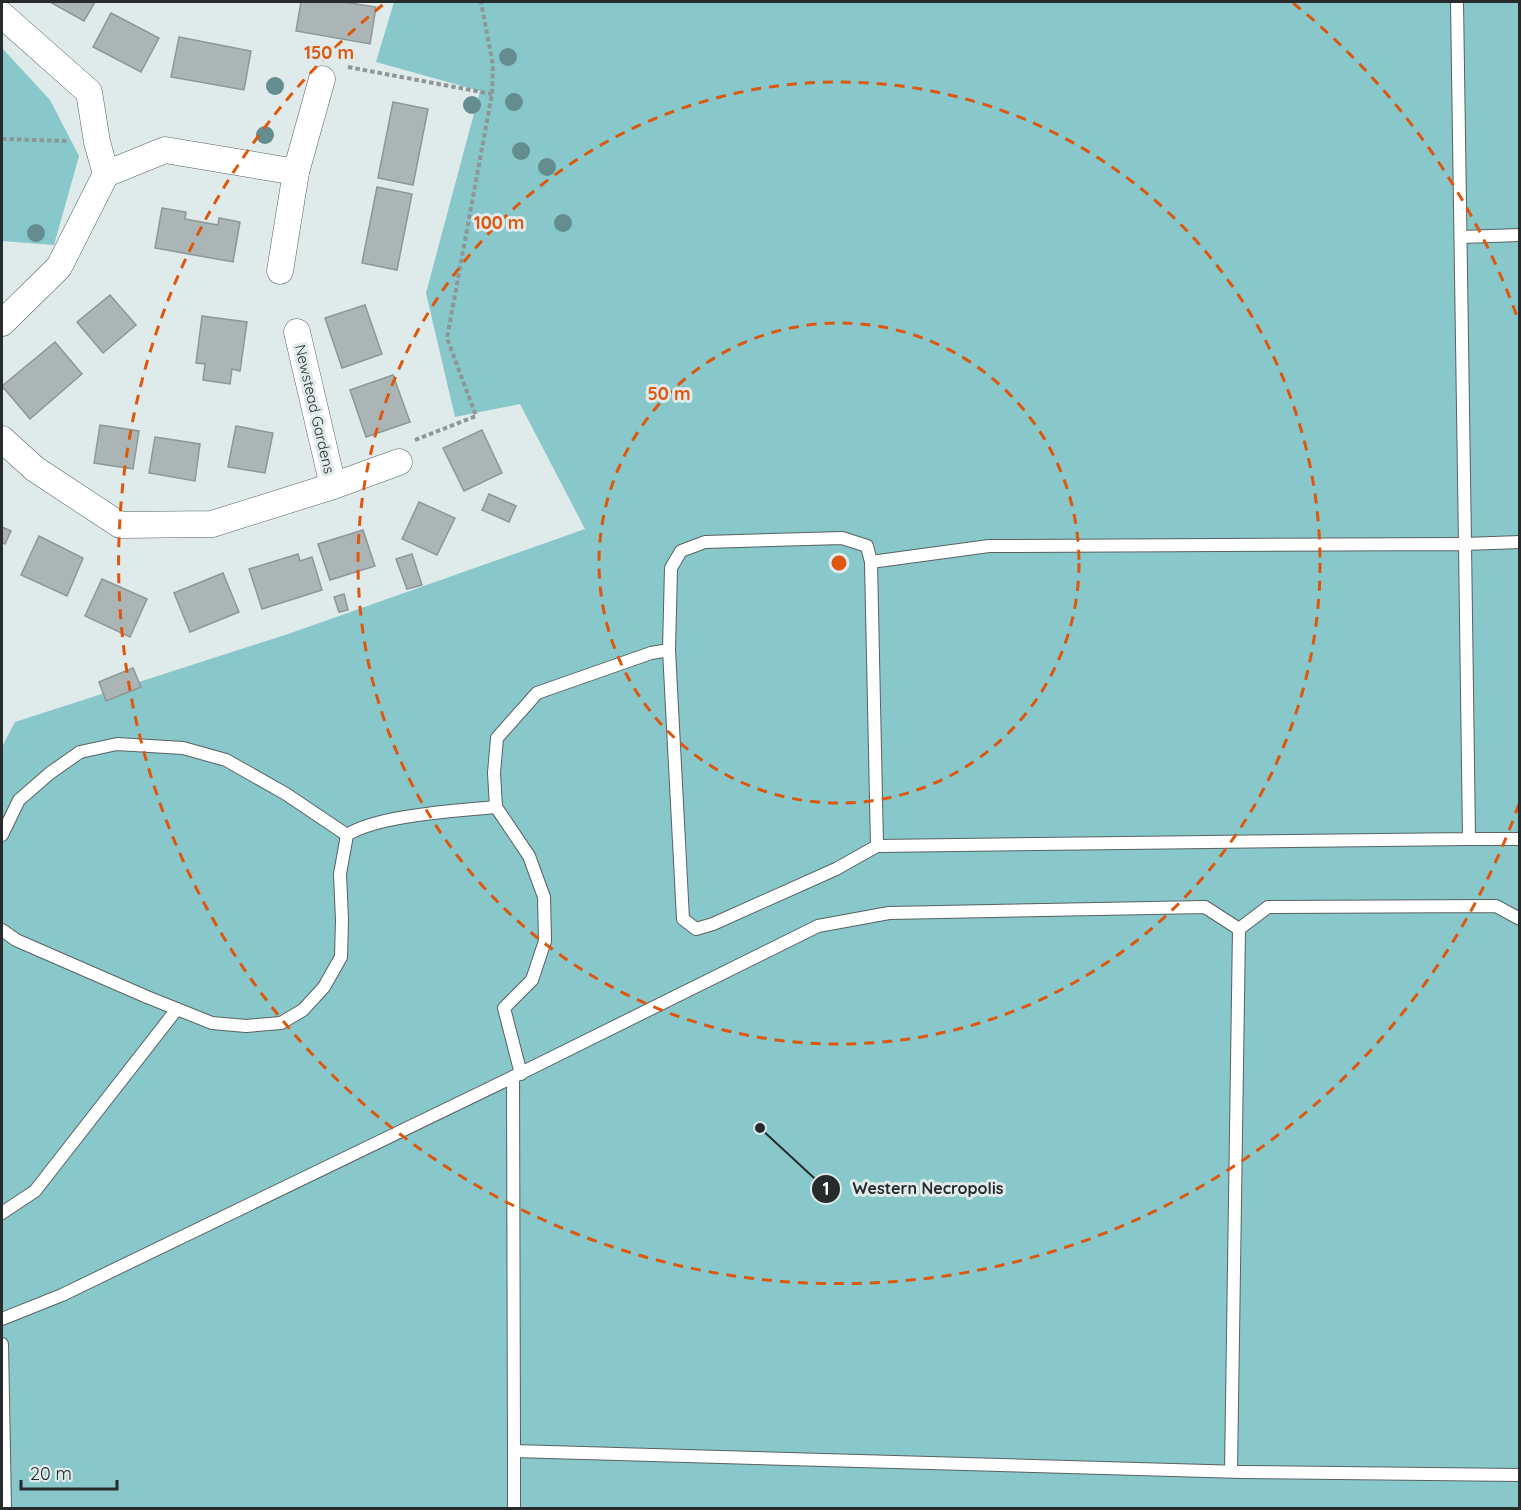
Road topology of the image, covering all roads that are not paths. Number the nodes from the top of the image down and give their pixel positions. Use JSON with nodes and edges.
{"nodes":[{"id":1,"x":1457,"y":2,"type":"edge"},
{"id":2,"x":2,"y":15,"type":"edge"},
{"id":3,"x":322,"y":79,"type":"road end"},
{"id":4,"x":296,"y":172,"type":"junction"},
{"id":5,"x":106,"y":174,"type":"junction"},
{"id":6,"x":1520,"y":235,"type":"edge"},
{"id":7,"x":1461,"y":237,"type":"junction"},
{"id":8,"x":280,"y":271,"type":"dead end"},
{"id":9,"x":2,"y":323,"type":"edge"},
{"id":10,"x":297,"y":332,"type":"dead end"},
{"id":11,"x":2,"y":439,"type":"edge"},
{"id":12,"x":399,"y":462,"type":"road end"},
{"id":13,"x":333,"y":486,"type":"junction"},
{"id":14,"x":1520,"y":542,"type":"edge"},
{"id":15,"x":1465,"y":544,"type":"junction"},
{"id":16,"x":871,"y":562,"type":"junction"},
{"id":17,"x":669,"y":650,"type":"junction"},
{"id":18,"x":496,"y":807,"type":"junction"},
{"id":19,"x":2,"y":835,"type":"edge"},
{"id":20,"x":347,"y":835,"type":"junction"},
{"id":21,"x":1520,"y":839,"type":"edge"},
{"id":22,"x":1469,"y":840,"type":"junction"},
{"id":23,"x":877,"y":846,"type":"junction"},
{"id":24,"x":1520,"y":920,"type":"edge"},
{"id":25,"x":1239,"y":929,"type":"junction"},
{"id":26,"x":2,"y":930,"type":"edge"},
{"id":27,"x":177,"y":1009,"type":"junction"},
{"id":28,"x":517,"y":1075,"type":"junction"},
{"id":29,"x":2,"y":1213,"type":"edge"},
{"id":30,"x":2,"y":1319,"type":"edge"},
{"id":31,"x":2,"y":1344,"type":"edge"},
{"id":32,"x":514,"y":1451,"type":"junction"},
{"id":33,"x":1231,"y":1471,"type":"junction"},
{"id":34,"x":1520,"y":1474,"type":"edge"},
{"id":35,"x":5,"y":1509,"type":"edge"},
{"id":36,"x":514,"y":1509,"type":"edge"}],
"edges":[{"from":1,"to":7,"type":"lane"},
{"from":2,"to":5,"type":"street"},
{"from":3,"to":4,"type":"street"},
{"from":4,"to":5,"type":"street"},
{"from":4,"to":8,"type":"street"},
{"from":5,"to":9,"type":"street"},
{"from":6,"to":7,"type":"lane"},
{"from":7,"to":15,"type":"lane"},
{"from":10,"to":13,"type":"street","name":"Newstead Gardens"},
{"from":11,"to":13,"type":"street","name":"Newstead Gardens"},
{"from":12,"to":13,"type":"street","name":"Newstead Gardens"},
{"from":14,"to":15,"type":"lane"},
{"from":15,"to":16,"type":"lane"},
{"from":15,"to":22,"type":"lane"},
{"from":16,"to":17,"type":"lane"},
{"from":16,"to":23,"type":"lane"},
{"from":17,"to":18,"type":"lane"},
{"from":17,"to":23,"type":"lane"},
{"from":18,"to":20,"type":"lane"},
{"from":18,"to":28,"type":"lane"},
{"from":19,"to":20,"type":"lane"},
{"from":20,"to":27,"type":"lane"},
{"from":21,"to":22,"type":"lane"},
{"from":22,"to":23,"type":"lane"},
{"from":24,"to":25,"type":"lane"},
{"from":25,"to":28,"type":"lane"},
{"from":25,"to":33,"type":"lane"},
{"from":26,"to":27,"type":"lane"},
{"from":27,"to":29,"type":"lane"},
{"from":28,"to":30,"type":"lane"},
{"from":28,"to":32,"type":"lane"},
{"from":31,"to":35,"type":"lane"},
{"from":32,"to":33,"type":"lane"},
{"from":32,"to":36,"type":"lane"},
{"from":33,"to":34,"type":"lane"}]}
